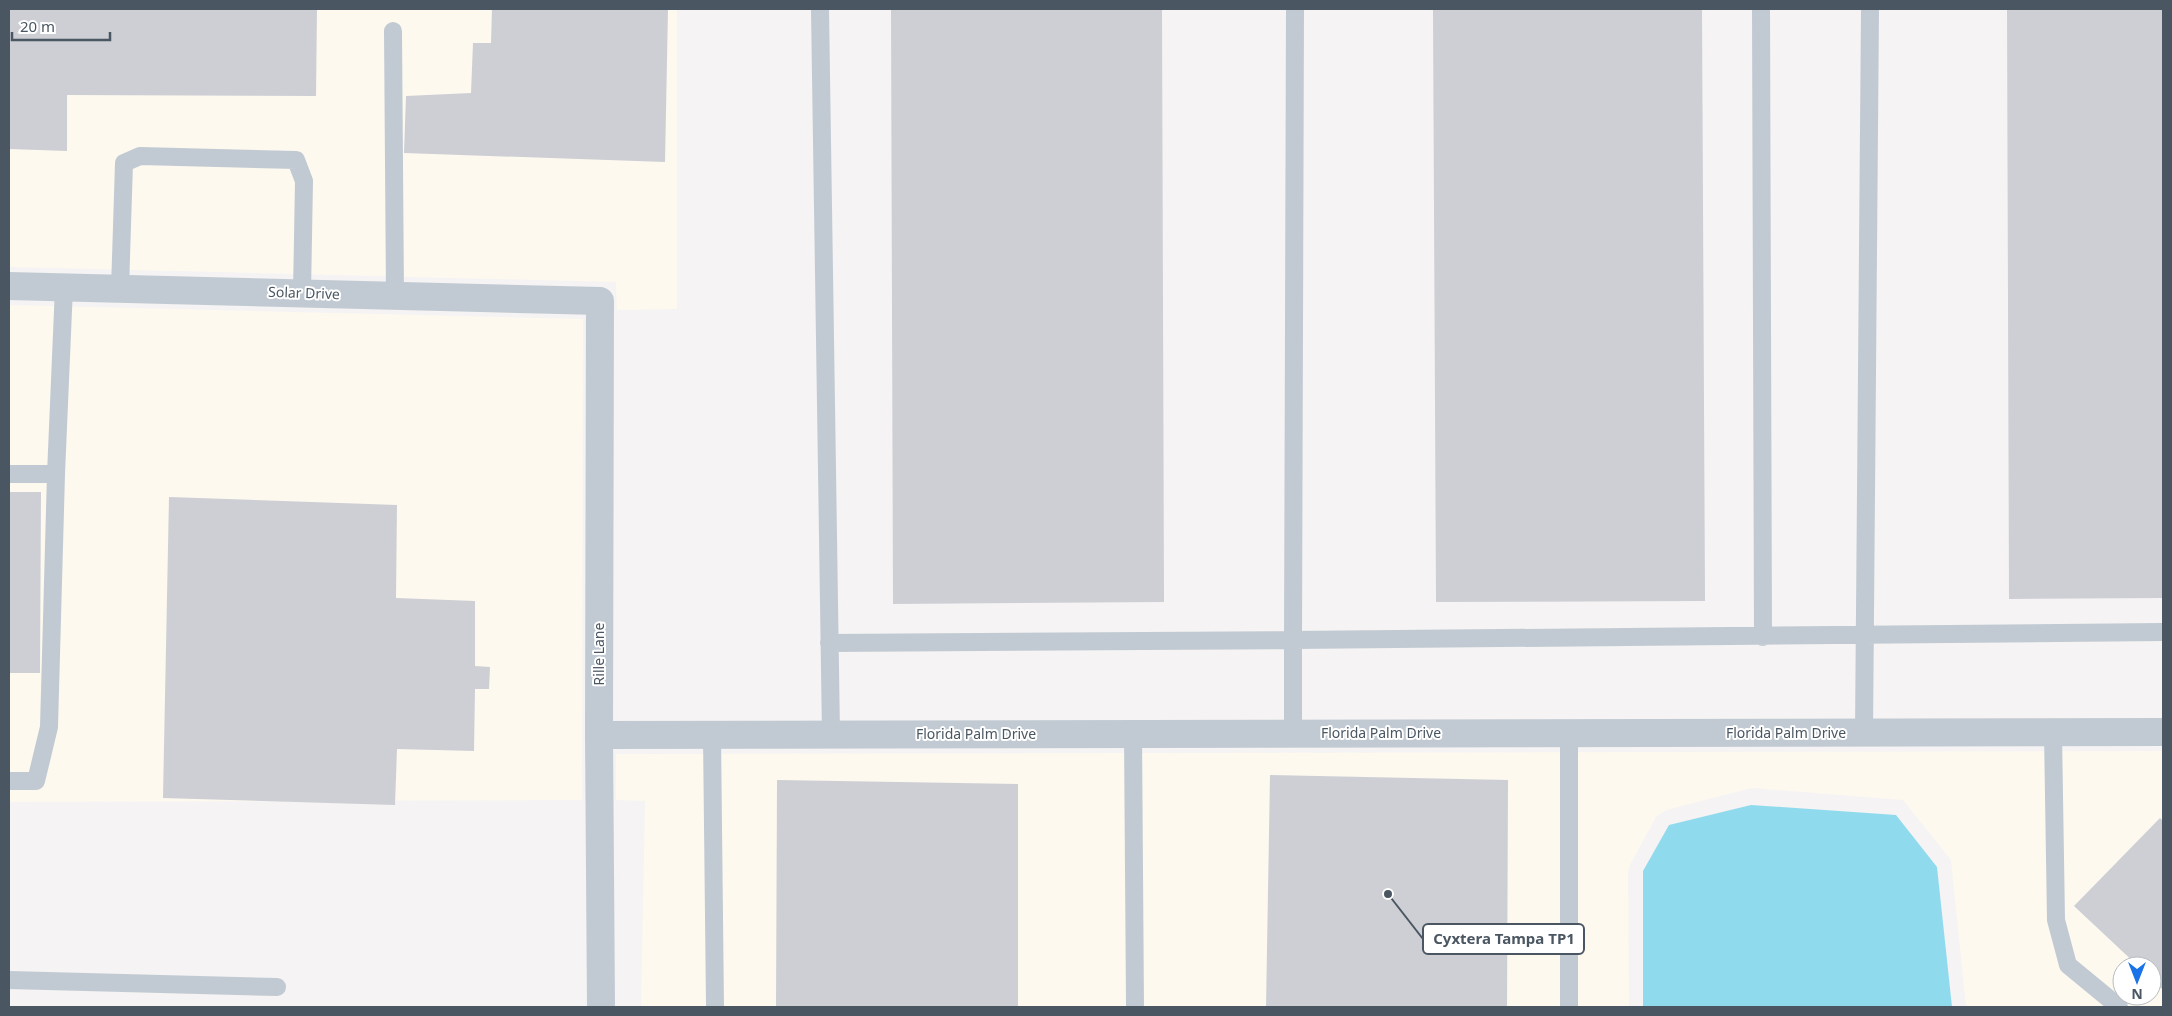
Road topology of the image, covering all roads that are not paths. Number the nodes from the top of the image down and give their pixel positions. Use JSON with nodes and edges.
{"nodes":[{"id":1,"x":820,"y":9,"type":"edge"},
{"id":2,"x":1295,"y":9,"type":"edge"},
{"id":3,"x":1761,"y":9,"type":"edge"},
{"id":4,"x":1870,"y":9,"type":"edge"},
{"id":5,"x":393,"y":31,"type":"dead end"},
{"id":6,"x":9,"y":286,"type":"edge"},
{"id":7,"x":64,"y":287,"type":"junction"},
{"id":8,"x":120,"y":289,"type":"junction"},
{"id":9,"x":302,"y":293,"type":"junction"},
{"id":10,"x":395,"y":296,"type":"junction"},
{"id":11,"x":600,"y":301,"type":"joint"},
{"id":12,"x":9,"y":474,"type":"edge"},
{"id":13,"x":56,"y":474,"type":"junction"},
{"id":14,"x":2163,"y":632,"type":"edge"},
{"id":15,"x":1865,"y":636,"type":"junction"},
{"id":16,"x":1763,"y":637,"type":"junction"},
{"id":17,"x":1293,"y":640,"type":"junction"},
{"id":18,"x":830,"y":642,"type":"junction"},
{"id":19,"x":2163,"y":732,"type":"edge"},
{"id":20,"x":1569,"y":733,"type":"junction"},
{"id":21,"x":1864,"y":733,"type":"junction"},
{"id":22,"x":2053,"y":733,"type":"junction"},
{"id":23,"x":831,"y":734,"type":"junction"},
{"id":24,"x":1133,"y":734,"type":"junction"},
{"id":25,"x":1293,"y":734,"type":"junction"},
{"id":26,"x":599,"y":735,"type":"junction"},
{"id":27,"x":712,"y":735,"type":"junction"},
{"id":28,"x":9,"y":781,"type":"edge"},
{"id":29,"x":9,"y":980,"type":"edge"},
{"id":30,"x":277,"y":988,"type":"dead end"},
{"id":31,"x":601,"y":1007,"type":"edge"},
{"id":32,"x":715,"y":1007,"type":"edge"},
{"id":33,"x":1136,"y":1007,"type":"edge"},
{"id":34,"x":1570,"y":1007,"type":"edge"},
{"id":35,"x":2118,"y":1007,"type":"edge"}],
"edges":[{"from":1,"to":18,"type":"lane"},
{"from":2,"to":17,"type":"lane"},
{"from":3,"to":16,"type":"lane"},
{"from":4,"to":15,"type":"lane"},
{"from":5,"to":10,"type":"lane"},
{"from":6,"to":7,"type":"street","name":"Solar Drive"},
{"from":7,"to":8,"type":"street","name":"Solar Drive"},
{"from":7,"to":13,"type":"lane"},
{"from":8,"to":9,"type":"street","name":"Solar Drive"},
{"from":8,"to":9,"type":"lane"},
{"from":9,"to":10,"type":"street","name":"Solar Drive"},
{"from":10,"to":11,"type":"street","name":"Solar Drive"},
{"from":11,"to":26,"type":"street","name":"Rille Lane"},
{"from":12,"to":13,"type":"lane"},
{"from":13,"to":28,"type":"lane"},
{"from":14,"to":15,"type":"lane"},
{"from":15,"to":16,"type":"lane"},
{"from":15,"to":21,"type":"lane"},
{"from":16,"to":17,"type":"lane"},
{"from":17,"to":18,"type":"lane"},
{"from":17,"to":25,"type":"lane"},
{"from":18,"to":23,"type":"lane"},
{"from":19,"to":22,"type":"street","name":"Florida Palm Drive"},
{"from":20,"to":21,"type":"street","name":"Florida Palm Drive"},
{"from":20,"to":25,"type":"street","name":"Florida Palm Drive"},
{"from":20,"to":34,"type":"lane"},
{"from":21,"to":22,"type":"street","name":"Florida Palm Drive"},
{"from":22,"to":35,"type":"lane"},
{"from":23,"to":24,"type":"street","name":"Florida Palm Drive"},
{"from":23,"to":27,"type":"street","name":"Florida Palm Drive"},
{"from":24,"to":25,"type":"street","name":"Florida Palm Drive"},
{"from":24,"to":33,"type":"lane"},
{"from":26,"to":27,"type":"street","name":"Florida Palm Drive"},
{"from":26,"to":31,"type":"street","name":"Rille Lane"},
{"from":27,"to":32,"type":"lane"},
{"from":29,"to":30,"type":"lane"}]}
